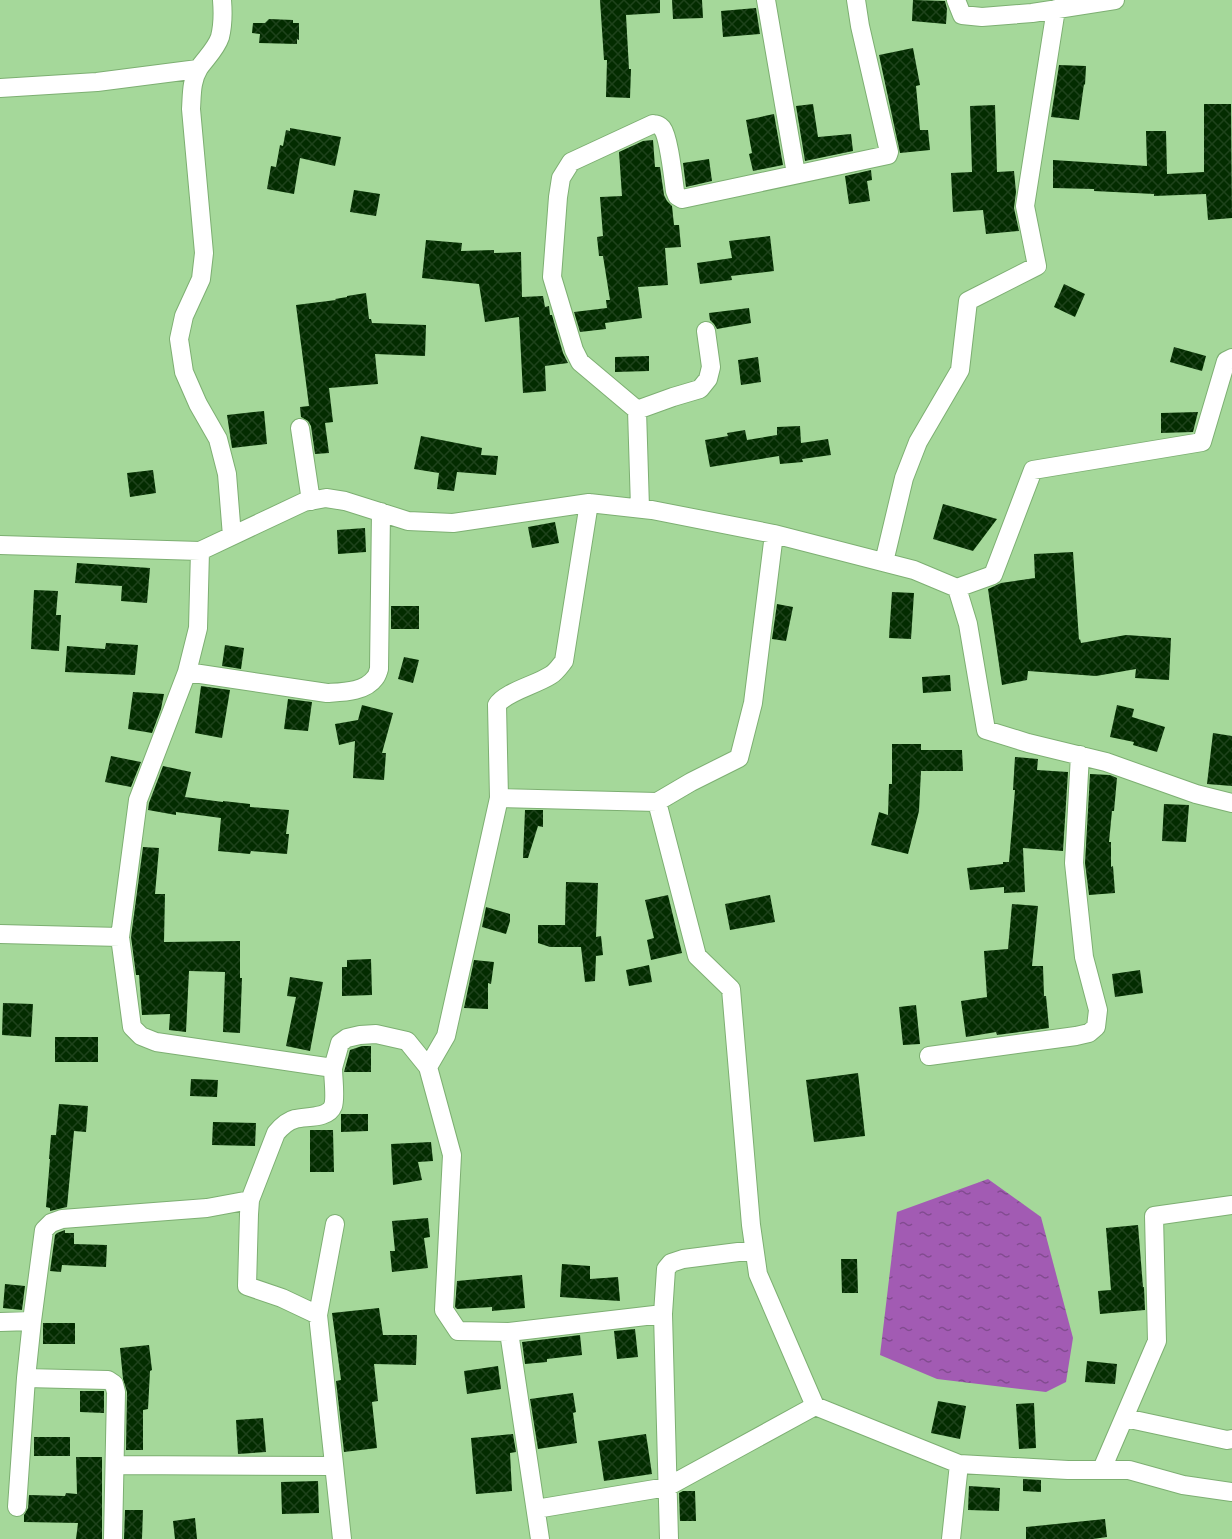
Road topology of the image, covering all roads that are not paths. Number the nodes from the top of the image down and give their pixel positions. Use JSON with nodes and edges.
{"nodes":[{"id":1,"x":222,"y":0,"type":"edge"},
{"id":2,"x":766,"y":0,"type":"edge"},
{"id":3,"x":856,"y":0,"type":"edge"},
{"id":4,"x":956,"y":0,"type":"edge"},
{"id":5,"x":1115,"y":0,"type":"edge"},
{"id":6,"x":1056,"y":9,"type":"junction"},
{"id":7,"x":198,"y":69,"type":"junction"},
{"id":8,"x":0,"y":88,"type":"edge"},
{"id":9,"x":796,"y":174,"type":"junction"},
{"id":10,"x":706,"y":331,"type":"dead end"},
{"id":11,"x":1232,"y":358,"type":"edge"},
{"id":12,"x":637,"y":410,"type":"junction"},
{"id":13,"x":300,"y":428,"type":"dead end"},
{"id":14,"x":311,"y":501,"type":"junction"},
{"id":15,"x":589,"y":503,"type":"junction"},
{"id":16,"x":640,"y":508,"type":"junction"},
{"id":17,"x":381,"y":512,"type":"junction"},
{"id":18,"x":774,"y":534,"type":"junction"},
{"id":19,"x":232,"y":536,"type":"junction"},
{"id":20,"x":0,"y":545,"type":"edge"},
{"id":21,"x":200,"y":551,"type":"junction"},
{"id":22,"x":884,"y":562,"type":"junction"},
{"id":23,"x":957,"y":588,"type":"junction"},
{"id":24,"x":187,"y":672,"type":"junction"},
{"id":25,"x":1080,"y":755,"type":"junction"},
{"id":26,"x":499,"y":798,"type":"junction"},
{"id":27,"x":657,"y":802,"type":"junction"},
{"id":28,"x":1232,"y":803,"type":"edge"},
{"id":29,"x":0,"y":934,"type":"edge"},
{"id":30,"x":120,"y":937,"type":"junction"},
{"id":31,"x":929,"y":1056,"type":"dead end"},
{"id":32,"x":428,"y":1067,"type":"junction"},
{"id":33,"x":333,"y":1068,"type":"junction"},
{"id":34,"x":250,"y":1200,"type":"junction"},
{"id":35,"x":1232,"y":1205,"type":"edge"},
{"id":36,"x":335,"y":1224,"type":"dead end"},
{"id":37,"x":754,"y":1250,"type":"junction"},
{"id":38,"x":663,"y":1314,"type":"junction"},
{"id":39,"x":318,"y":1315,"type":"junction"},
{"id":40,"x":32,"y":1321,"type":"junction"},
{"id":41,"x":0,"y":1322,"type":"edge"},
{"id":42,"x":509,"y":1332,"type":"junction"},
{"id":43,"x":27,"y":1378,"type":"junction"},
{"id":44,"x":815,"y":1406,"type":"junction"},
{"id":45,"x":1125,"y":1418,"type":"junction"},
{"id":46,"x":1232,"y":1440,"type":"edge"},
{"id":47,"x":959,"y":1464,"type":"junction"},
{"id":48,"x":115,"y":1465,"type":"junction"},
{"id":49,"x":333,"y":1466,"type":"junction"},
{"id":50,"x":1102,"y":1470,"type":"junction"},
{"id":51,"x":667,"y":1487,"type":"junction"},
{"id":52,"x":1232,"y":1492,"type":"edge"},
{"id":53,"x":17,"y":1507,"type":"dead end"},
{"id":54,"x":536,"y":1509,"type":"junction"},
{"id":55,"x":113,"y":1539,"type":"edge"},
{"id":56,"x":342,"y":1539,"type":"edge"},
{"id":57,"x":540,"y":1539,"type":"edge"},
{"id":58,"x":669,"y":1539,"type":"edge"},
{"id":59,"x":951,"y":1539,"type":"edge"}],
"edges":[{"from":1,"to":7,"type":"street"},
{"from":2,"to":9,"type":"street"},
{"from":3,"to":9,"type":"street"},
{"from":4,"to":6,"type":"street"},
{"from":5,"to":6,"type":"street"},
{"from":6,"to":22,"type":"street"},
{"from":7,"to":8,"type":"street"},
{"from":7,"to":19,"type":"street"},
{"from":9,"to":12,"type":"street"},
{"from":10,"to":12,"type":"street"},
{"from":11,"to":23,"type":"street"},
{"from":12,"to":16,"type":"street"},
{"from":13,"to":14,"type":"street"},
{"from":14,"to":17,"type":"street"},
{"from":14,"to":19,"type":"street"},
{"from":15,"to":16,"type":"street"},
{"from":15,"to":17,"type":"street"},
{"from":15,"to":26,"type":"street"},
{"from":16,"to":18,"type":"street"},
{"from":17,"to":24,"type":"street"},
{"from":18,"to":22,"type":"street"},
{"from":18,"to":27,"type":"street"},
{"from":19,"to":21,"type":"street"},
{"from":20,"to":21,"type":"street"},
{"from":21,"to":24,"type":"street"},
{"from":22,"to":23,"type":"street"},
{"from":23,"to":25,"type":"street"},
{"from":24,"to":30,"type":"street"},
{"from":25,"to":28,"type":"street"},
{"from":25,"to":31,"type":"street"},
{"from":26,"to":27,"type":"street"},
{"from":26,"to":32,"type":"street"},
{"from":27,"to":37,"type":"street"},
{"from":29,"to":30,"type":"street"},
{"from":30,"to":33,"type":"street"},
{"from":32,"to":33,"type":"street"},
{"from":32,"to":42,"type":"street"},
{"from":33,"to":34,"type":"street"},
{"from":34,"to":39,"type":"street"},
{"from":34,"to":40,"type":"street"},
{"from":35,"to":45,"type":"street"},
{"from":36,"to":39,"type":"street"},
{"from":37,"to":38,"type":"street"},
{"from":37,"to":44,"type":"street"},
{"from":38,"to":42,"type":"street"},
{"from":38,"to":51,"type":"street"},
{"from":39,"to":49,"type":"street"},
{"from":40,"to":41,"type":"street"},
{"from":40,"to":43,"type":"street"},
{"from":42,"to":54,"type":"street"},
{"from":43,"to":48,"type":"street"},
{"from":43,"to":53,"type":"street"},
{"from":44,"to":47,"type":"street"},
{"from":44,"to":51,"type":"street"},
{"from":45,"to":46,"type":"street"},
{"from":45,"to":50,"type":"street"},
{"from":47,"to":50,"type":"street"},
{"from":47,"to":59,"type":"street"},
{"from":48,"to":49,"type":"street"},
{"from":48,"to":55,"type":"street"},
{"from":49,"to":56,"type":"street"},
{"from":50,"to":52,"type":"street"},
{"from":51,"to":54,"type":"street"},
{"from":51,"to":58,"type":"street"},
{"from":54,"to":57,"type":"street"}]}
